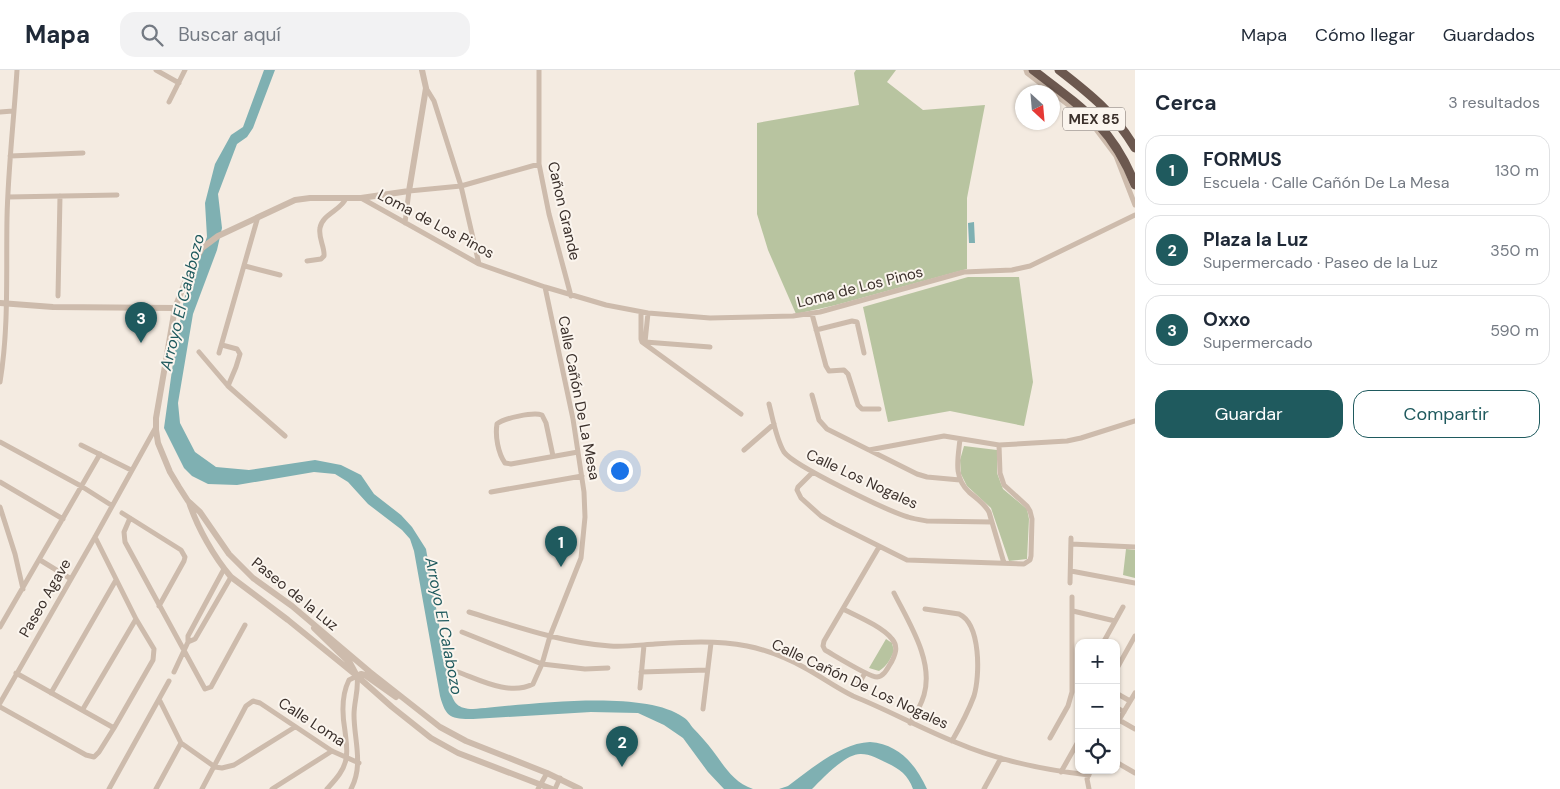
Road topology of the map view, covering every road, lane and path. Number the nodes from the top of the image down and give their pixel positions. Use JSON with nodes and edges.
{"nodes":[{"id":1,"x":17,"y":70,"type":"edge"},
{"id":2,"x":156,"y":70,"type":"edge"},
{"id":3,"x":185,"y":70,"type":"edge"},
{"id":4,"x":422,"y":70,"type":"edge"},
{"id":5,"x":539,"y":70,"type":"edge"},
{"id":6,"x":1026,"y":70,"type":"edge"},
{"id":7,"x":1033,"y":70,"type":"edge"},
{"id":8,"x":1059,"y":70,"type":"edge"},
{"id":9,"x":179,"y":83,"type":"junction"},
{"id":10,"x":426,"y":88,"type":"junction"},
{"id":11,"x":169,"y":102,"type":"dead end"},
{"id":12,"x":13,"y":111,"type":"junction"},
{"id":13,"x":0,"y":112,"type":"edge"},
{"id":14,"x":1135,"y":148,"type":"edge"},
{"id":15,"x":83,"y":153,"type":"dead end"},
{"id":16,"x":10,"y":156,"type":"junction"},
{"id":17,"x":539,"y":164,"type":"junction"},
{"id":18,"x":1135,"y":185,"type":"edge"},
{"id":19,"x":461,"y":186,"type":"junction"},
{"id":20,"x":409,"y":191,"type":"junction"},
{"id":21,"x":117,"y":195,"type":"dead end"},
{"id":22,"x":60,"y":196,"type":"junction"},
{"id":23,"x":8,"y":197,"type":"junction"},
{"id":24,"x":346,"y":198,"type":"junction"},
{"id":25,"x":361,"y":198,"type":"junction"},
{"id":26,"x":1135,"y":205,"type":"edge"},
{"id":27,"x":0,"y":215,"type":"edge"},
{"id":28,"x":7,"y":215,"type":"junction"},
{"id":29,"x":1135,"y":215,"type":"edge"},
{"id":30,"x":256,"y":220,"type":"junction"},
{"id":31,"x":405,"y":223,"type":"junction"},
{"id":32,"x":307,"y":261,"type":"dead end"},
{"id":33,"x":479,"y":264,"type":"junction"},
{"id":34,"x":245,"y":266,"type":"junction"},
{"id":35,"x":280,"y":275,"type":"dead end"},
{"id":36,"x":545,"y":287,"type":"junction"},
{"id":37,"x":58,"y":296,"type":"dead end"},
{"id":38,"x":571,"y":296,"type":"junction"},
{"id":39,"x":3,"y":303,"type":"edge"},
{"id":40,"x":175,"y":308,"type":"junction"},
{"id":41,"x":642,"y":312,"type":"junction"},
{"id":42,"x":648,"y":313,"type":"junction"},
{"id":43,"x":812,"y":314,"type":"junction"},
{"id":44,"x":816,"y":330,"type":"junction"},
{"id":45,"x":645,"y":342,"type":"junction"},
{"id":46,"x":222,"y":345,"type":"junction"},
{"id":47,"x":710,"y":347,"type":"dead end"},
{"id":48,"x":199,"y":352,"type":"dead end"},
{"id":49,"x":219,"y":353,"type":"dead end"},
{"id":50,"x":864,"y":353,"type":"dead end"},
{"id":51,"x":0,"y":382,"type":"edge"},
{"id":52,"x":228,"y":386,"type":"junction"},
{"id":53,"x":812,"y":395,"type":"dead end"},
{"id":54,"x":769,"y":404,"type":"dead end"},
{"id":55,"x":879,"y":409,"type":"dead end"},
{"id":56,"x":741,"y":414,"type":"dead end"},
{"id":57,"x":1135,"y":421,"type":"edge"},
{"id":58,"x":774,"y":424,"type":"junction"},
{"id":59,"x":156,"y":426,"type":"junction"},
{"id":60,"x":285,"y":436,"type":"dead end"},
{"id":61,"x":960,"y":439,"type":"junction"},
{"id":62,"x":0,"y":442,"type":"edge"},
{"id":63,"x":999,"y":445,"type":"junction"},
{"id":64,"x":81,"y":446,"type":"dead end"},
{"id":65,"x":744,"y":450,"type":"dead end"},
{"id":66,"x":869,"y":450,"type":"junction"},
{"id":67,"x":578,"y":452,"type":"junction"},
{"id":68,"x":100,"y":454,"type":"junction"},
{"id":69,"x":552,"y":456,"type":"junction"},
{"id":70,"x":132,"y":470,"type":"junction"},
{"id":71,"x":813,"y":472,"type":"junction"},
{"id":72,"x":582,"y":476,"type":"junction"},
{"id":73,"x":960,"y":480,"type":"junction"},
{"id":74,"x":0,"y":482,"type":"edge"},
{"id":75,"x":81,"y":486,"type":"junction"},
{"id":76,"x":492,"y":492,"type":"dead end"},
{"id":77,"x":188,"y":501,"type":"junction"},
{"id":78,"x":111,"y":505,"type":"junction"},
{"id":79,"x":0,"y":507,"type":"edge"},
{"id":80,"x":122,"y":513,"type":"dead end"},
{"id":81,"x":130,"y":518,"type":"junction"},
{"id":82,"x":63,"y":519,"type":"junction"},
{"id":83,"x":992,"y":522,"type":"junction"},
{"id":84,"x":95,"y":537,"type":"junction"},
{"id":85,"x":1072,"y":538,"type":"dead end"},
{"id":86,"x":1071,"y":544,"type":"junction"},
{"id":87,"x":1135,"y":546,"type":"edge"},
{"id":88,"x":879,"y":547,"type":"junction"},
{"id":89,"x":40,"y":560,"type":"junction"},
{"id":90,"x":1004,"y":563,"type":"junction"},
{"id":91,"x":224,"y":569,"type":"junction"},
{"id":92,"x":1071,"y":571,"type":"junction"},
{"id":93,"x":231,"y":577,"type":"junction"},
{"id":94,"x":71,"y":579,"type":"junction"},
{"id":95,"x":116,"y":580,"type":"junction"},
{"id":96,"x":1070,"y":583,"type":"dead end"},
{"id":97,"x":1135,"y":583,"type":"edge"},
{"id":98,"x":216,"y":585,"type":"junction"},
{"id":99,"x":23,"y":589,"type":"junction"},
{"id":100,"x":223,"y":590,"type":"junction"},
{"id":101,"x":894,"y":593,"type":"dead end"},
{"id":102,"x":1072,"y":597,"type":"dead end"},
{"id":103,"x":159,"y":606,"type":"junction"},
{"id":104,"x":1123,"y":606,"type":"dead end"},
{"id":105,"x":843,"y":609,"type":"junction"},
{"id":106,"x":925,"y":609,"type":"dead end"},
{"id":107,"x":1073,"y":611,"type":"junction"},
{"id":108,"x":469,"y":612,"type":"dead end"},
{"id":109,"x":136,"y":619,"type":"junction"},
{"id":110,"x":308,"y":619,"type":"junction"},
{"id":111,"x":1115,"y":621,"type":"junction"},
{"id":112,"x":245,"y":625,"type":"dead end"},
{"id":113,"x":0,"y":627,"type":"edge"},
{"id":114,"x":462,"y":632,"type":"dead end"},
{"id":115,"x":550,"y":636,"type":"junction"},
{"id":116,"x":1135,"y":636,"type":"edge"},
{"id":117,"x":1105,"y":639,"type":"edge"},
{"id":118,"x":188,"y":642,"type":"junction"},
{"id":119,"x":711,"y":643,"type":"junction"},
{"id":120,"x":644,"y":645,"type":"junction"},
{"id":121,"x":184,"y":652,"type":"junction"},
{"id":122,"x":1075,"y":656,"type":"edge"},
{"id":123,"x":1120,"y":663,"type":"edge"},
{"id":124,"x":542,"y":664,"type":"junction"},
{"id":125,"x":608,"y":668,"type":"dead end"},
{"id":126,"x":708,"y":670,"type":"junction"},
{"id":127,"x":174,"y":672,"type":"dead end"},
{"id":128,"x":458,"y":672,"type":"dead end"},
{"id":129,"x":642,"y":672,"type":"junction"},
{"id":130,"x":865,"y":672,"type":"junction"},
{"id":131,"x":16,"y":673,"type":"junction"},
{"id":132,"x":357,"y":676,"type":"junction"},
{"id":133,"x":169,"y":681,"type":"dead end"},
{"id":134,"x":1075,"y":682,"type":"edge"},
{"id":135,"x":858,"y":685,"type":"dead end"},
{"id":136,"x":346,"y":688,"type":"junction"},
{"id":137,"x":640,"y":688,"type":"dead end"},
{"id":138,"x":51,"y":692,"type":"junction"},
{"id":139,"x":1135,"y":692,"type":"edge"},
{"id":140,"x":357,"y":695,"type":"junction"},
{"id":141,"x":1120,"y":695,"type":"edge"},
{"id":142,"x":160,"y":700,"type":"junction"},
{"id":143,"x":405,"y":700,"type":"junction"},
{"id":144,"x":1130,"y":701,"type":"junction"},
{"id":145,"x":0,"y":703,"type":"edge"},
{"id":146,"x":0,"y":707,"type":"edge"},
{"id":147,"x":82,"y":709,"type":"junction"},
{"id":148,"x":703,"y":710,"type":"dead end"},
{"id":149,"x":1120,"y":710,"type":"edge"},
{"id":150,"x":1124,"y":712,"type":"junction"},
{"id":151,"x":343,"y":715,"type":"junction"},
{"id":152,"x":354,"y":716,"type":"junction"},
{"id":153,"x":1120,"y":718,"type":"edge"},
{"id":154,"x":910,"y":723,"type":"junction"},
{"id":155,"x":1120,"y":724,"type":"edge"},
{"id":156,"x":295,"y":727,"type":"junction"},
{"id":157,"x":114,"y":728,"type":"junction"},
{"id":158,"x":1135,"y":729,"type":"edge"},
{"id":159,"x":1050,"y":738,"type":"dead end"},
{"id":160,"x":952,"y":742,"type":"junction"},
{"id":161,"x":181,"y":743,"type":"junction"},
{"id":162,"x":480,"y":746,"type":"junction"},
{"id":163,"x":1075,"y":747,"type":"edge"},
{"id":164,"x":332,"y":751,"type":"junction"},
{"id":165,"x":346,"y":758,"type":"junction"},
{"id":166,"x":1001,"y":758,"type":"junction"},
{"id":167,"x":474,"y":759,"type":"junction"},
{"id":168,"x":359,"y":763,"type":"junction"},
{"id":169,"x":1120,"y":764,"type":"edge"},
{"id":170,"x":214,"y":767,"type":"junction"},
{"id":171,"x":1061,"y":772,"type":"junction"},
{"id":172,"x":1075,"y":772,"type":"edge"},
{"id":173,"x":547,"y":773,"type":"junction"},
{"id":174,"x":1135,"y":773,"type":"edge"},
{"id":175,"x":1089,"y":774,"type":"edge"},
{"id":176,"x":560,"y":778,"type":"junction"},
{"id":177,"x":539,"y":787,"type":"edge"},
{"id":178,"x":111,"y":788,"type":"edge"},
{"id":179,"x":156,"y":789,"type":"edge"},
{"id":180,"x":202,"y":789,"type":"edge"},
{"id":181,"x":272,"y":789,"type":"edge"},
{"id":182,"x":328,"y":789,"type":"edge"},
{"id":183,"x":351,"y":789,"type":"edge"},
{"id":184,"x":553,"y":789,"type":"edge"},
{"id":185,"x":580,"y":789,"type":"edge"},
{"id":186,"x":984,"y":789,"type":"edge"},
{"id":187,"x":1088,"y":789,"type":"edge"}],
"edges":[{"from":1,"to":12,"type":"street"},
{"from":2,"to":9,"type":"street"},
{"from":3,"to":9,"type":"street"},
{"from":4,"to":10,"type":"street"},
{"from":5,"to":17,"type":"street","name":"Cañon Grande"},
{"from":6,"to":26,"type":"street"},
{"from":7,"to":18,"type":"highway","number":"MEX 85"},
{"from":8,"to":14,"type":"highway","number":"MEX 85"},
{"from":9,"to":11,"type":"street"},
{"from":10,"to":19,"type":"street"},
{"from":10,"to":20,"type":"street"},
{"from":12,"to":13,"type":"street"},
{"from":12,"to":16,"type":"street"},
{"from":15,"to":16,"type":"street"},
{"from":16,"to":23,"type":"street"},
{"from":17,"to":19,"type":"street"},
{"from":17,"to":38,"type":"street","name":"Cañon Grande"},
{"from":19,"to":20,"type":"street"},
{"from":19,"to":33,"type":"street"},
{"from":20,"to":25,"type":"street"},
{"from":20,"to":31,"type":"street"},
{"from":21,"to":22,"type":"street"},
{"from":22,"to":23,"type":"street"},
{"from":22,"to":37,"type":"street"},
{"from":23,"to":28,"type":"street"},
{"from":24,"to":25,"type":"street"},
{"from":24,"to":30,"type":"street"},
{"from":24,"to":32,"type":"street"},
{"from":25,"to":31,"type":"street","name":"Loma de Los Pinos"},
{"from":27,"to":28,"type":"street"},
{"from":28,"to":39,"type":"street"},
{"from":29,"to":43,"type":"street","name":"Loma de Los Pinos"},
{"from":30,"to":34,"type":"street"},
{"from":30,"to":40,"type":"street"},
{"from":31,"to":33,"type":"street","name":"Loma de Los Pinos"},
{"from":33,"to":36,"type":"street","name":"Loma de Los Pinos"},
{"from":34,"to":35,"type":"street"},
{"from":34,"to":46,"type":"street"},
{"from":36,"to":38,"type":"street","name":"Loma de Los Pinos"},
{"from":36,"to":67,"type":"street","name":"Calle Cañón De La Mesa"},
{"from":38,"to":41,"type":"street","name":"Loma de Los Pinos"},
{"from":39,"to":40,"type":"street"},
{"from":39,"to":51,"type":"street"},
{"from":40,"to":59,"type":"street"},
{"from":41,"to":42,"type":"street","name":"Loma de Los Pinos"},
{"from":41,"to":45,"type":"street"},
{"from":42,"to":43,"type":"street","name":"Loma de Los Pinos"},
{"from":42,"to":45,"type":"street"},
{"from":43,"to":44,"type":"street"},
{"from":44,"to":50,"type":"street"},
{"from":44,"to":55,"type":"street"},
{"from":45,"to":47,"type":"street"},
{"from":45,"to":56,"type":"street"},
{"from":46,"to":49,"type":"street"},
{"from":46,"to":52,"type":"street"},
{"from":48,"to":52,"type":"street"},
{"from":52,"to":60,"type":"street"},
{"from":53,"to":66,"type":"street"},
{"from":54,"to":58,"type":"street","name":"Calle Los Nogales"},
{"from":57,"to":63,"type":"street"},
{"from":58,"to":65,"type":"street"},
{"from":58,"to":71,"type":"street","name":"Calle Los Nogales"},
{"from":59,"to":70,"type":"street","name":"Paseo Agave"},
{"from":59,"to":77,"type":"street"},
{"from":61,"to":63,"type":"street"},
{"from":61,"to":66,"type":"street"},
{"from":61,"to":73,"type":"street"},
{"from":62,"to":75,"type":"street"},
{"from":63,"to":90,"type":"street"},
{"from":64,"to":68,"type":"street"},
{"from":66,"to":73,"type":"street"},
{"from":67,"to":69,"type":"street"},
{"from":67,"to":72,"type":"street","name":"Calle Cañón De La Mesa"},
{"from":68,"to":70,"type":"street"},
{"from":68,"to":75,"type":"street"},
{"from":69,"to":69,"type":"street"},
{"from":70,"to":78,"type":"street","name":"Paseo Agave"},
{"from":71,"to":83,"type":"street","name":"Calle Los Nogales"},
{"from":71,"to":88,"type":"street"},
{"from":72,"to":76,"type":"street"},
{"from":72,"to":115,"type":"street","name":"Calle Cañón De La Mesa"},
{"from":73,"to":83,"type":"street"},
{"from":74,"to":82,"type":"street"},
{"from":75,"to":78,"type":"street"},
{"from":75,"to":82,"type":"street"},
{"from":77,"to":91,"type":"street","name":"Paseo de la Luz"},
{"from":77,"to":110,"type":"street","name":"Paseo de la Luz"},
{"from":78,"to":84,"type":"street","name":"Paseo Agave"},
{"from":79,"to":99,"type":"street"},
{"from":80,"to":81,"type":"street"},
{"from":81,"to":103,"type":"street"},
{"from":81,"to":103,"type":"street"},
{"from":82,"to":89,"type":"street"},
{"from":83,"to":90,"type":"street"},
{"from":84,"to":94,"type":"street","name":"Paseo Agave"},
{"from":84,"to":95,"type":"street"},
{"from":85,"to":86,"type":"street"},
{"from":86,"to":87,"type":"street"},
{"from":86,"to":92,"type":"street"},
{"from":88,"to":90,"type":"street"},
{"from":88,"to":105,"type":"street"},
{"from":89,"to":94,"type":"street"},
{"from":89,"to":99,"type":"street"},
{"from":91,"to":93,"type":"street","name":"Paseo de la Luz"},
{"from":91,"to":98,"type":"street"},
{"from":92,"to":96,"type":"street"},
{"from":92,"to":97,"type":"street"},
{"from":93,"to":100,"type":"street"},
{"from":93,"to":132,"type":"street","name":"Paseo de la Luz"},
{"from":94,"to":131,"type":"street","name":"Paseo Agave"},
{"from":95,"to":109,"type":"street"},
{"from":95,"to":138,"type":"street"},
{"from":98,"to":100,"type":"street"},
{"from":98,"to":118,"type":"street"},
{"from":99,"to":113,"type":"street"},
{"from":100,"to":118,"type":"street"},
{"from":101,"to":154,"type":"street"},
{"from":102,"to":107,"type":"street"},
{"from":103,"to":121,"type":"street"},
{"from":104,"to":111,"type":"street"},
{"from":105,"to":130,"type":"street"},
{"from":105,"to":130,"type":"street"},
{"from":106,"to":160,"type":"street"},
{"from":107,"to":111,"type":"street"},
{"from":107,"to":122,"type":"street"},
{"from":108,"to":115,"type":"street","name":"Calle Cañón De Los Nogales"},
{"from":109,"to":147,"type":"street"},
{"from":109,"to":157,"type":"street"},
{"from":110,"to":132,"type":"street"},
{"from":110,"to":143,"type":"street","name":"Paseo de la Luz"},
{"from":111,"to":117,"type":"street"},
{"from":112,"to":121,"type":"street"},
{"from":114,"to":124,"type":"street"},
{"from":115,"to":120,"type":"street","name":"Calle Cañón De Los Nogales"},
{"from":115,"to":124,"type":"street","name":"Calle Cañón De La Mesa"},
{"from":116,"to":123,"type":"street"},
{"from":118,"to":121,"type":"street"},
{"from":119,"to":120,"type":"street","name":"Calle Cañón De Los Nogales"},
{"from":119,"to":126,"type":"street"},
{"from":119,"to":154,"type":"street","name":"Calle Cañón De Los Nogales"},
{"from":120,"to":129,"type":"street"},
{"from":121,"to":127,"type":"street"},
{"from":124,"to":125,"type":"street"},
{"from":124,"to":128,"type":"street","name":"Calle Cañón De La Mesa"},
{"from":126,"to":129,"type":"street"},
{"from":126,"to":148,"type":"street"},
{"from":129,"to":137,"type":"street"},
{"from":130,"to":135,"type":"street"},
{"from":131,"to":138,"type":"street"},
{"from":131,"to":145,"type":"street","name":"Paseo Agave"},
{"from":132,"to":136,"type":"street"},
{"from":132,"to":140,"type":"street"},
{"from":132,"to":143,"type":"street"},
{"from":132,"to":167,"type":"street","name":"Paseo de la Luz"},
{"from":133,"to":142,"type":"street"},
{"from":134,"to":159,"type":"street"},
{"from":136,"to":140,"type":"street"},
{"from":136,"to":151,"type":"street"},
{"from":138,"to":147,"type":"street"},
{"from":139,"to":144,"type":"street"},
{"from":140,"to":152,"type":"street"},
{"from":141,"to":144,"type":"street"},
{"from":142,"to":161,"type":"street"},
{"from":142,"to":178,"type":"street"},
{"from":143,"to":162,"type":"street","name":"Paseo de la Luz"},
{"from":144,"to":150,"type":"street"},
{"from":146,"to":157,"type":"street"},
{"from":147,"to":157,"type":"street"},
{"from":149,"to":150,"type":"street"},
{"from":150,"to":153,"type":"street"},
{"from":151,"to":152,"type":"street"},
{"from":151,"to":165,"type":"street"},
{"from":152,"to":168,"type":"street"},
{"from":154,"to":160,"type":"street","name":"Calle Cañón De Los Nogales"},
{"from":155,"to":158,"type":"street"},
{"from":156,"to":164,"type":"street","name":"Calle Loma"},
{"from":156,"to":170,"type":"street"},
{"from":156,"to":170,"type":"street","name":"Calle Loma"},
{"from":160,"to":166,"type":"street","name":"Calle Cañón De Los Nogales"},
{"from":161,"to":170,"type":"street"},
{"from":161,"to":179,"type":"street"},
{"from":162,"to":167,"type":"street"},
{"from":162,"to":173,"type":"street","name":"Paseo de la Luz"},
{"from":163,"to":171,"type":"street"},
{"from":164,"to":165,"type":"street","name":"Calle Loma"},
{"from":164,"to":181,"type":"street"},
{"from":165,"to":168,"type":"street","name":"Calle Loma"},
{"from":165,"to":182,"type":"street"},
{"from":166,"to":171,"type":"street","name":"Calle Cañón De Los Nogales"},
{"from":166,"to":186,"type":"street"},
{"from":167,"to":177,"type":"street","name":"Paseo de la Luz"},
{"from":168,"to":183,"type":"street"},
{"from":169,"to":174,"type":"street"},
{"from":170,"to":180,"type":"street"},
{"from":171,"to":172,"type":"street","name":"Calle Cañón De Los Nogales"},
{"from":173,"to":176,"type":"street","name":"Paseo de la Luz"},
{"from":173,"to":177,"type":"street"},
{"from":175,"to":187,"type":"street"},
{"from":176,"to":184,"type":"street"},
{"from":176,"to":185,"type":"street","name":"Paseo de la Luz"},
{"from":177,"to":184,"type":"street","name":"Paseo de la Luz"}]}
